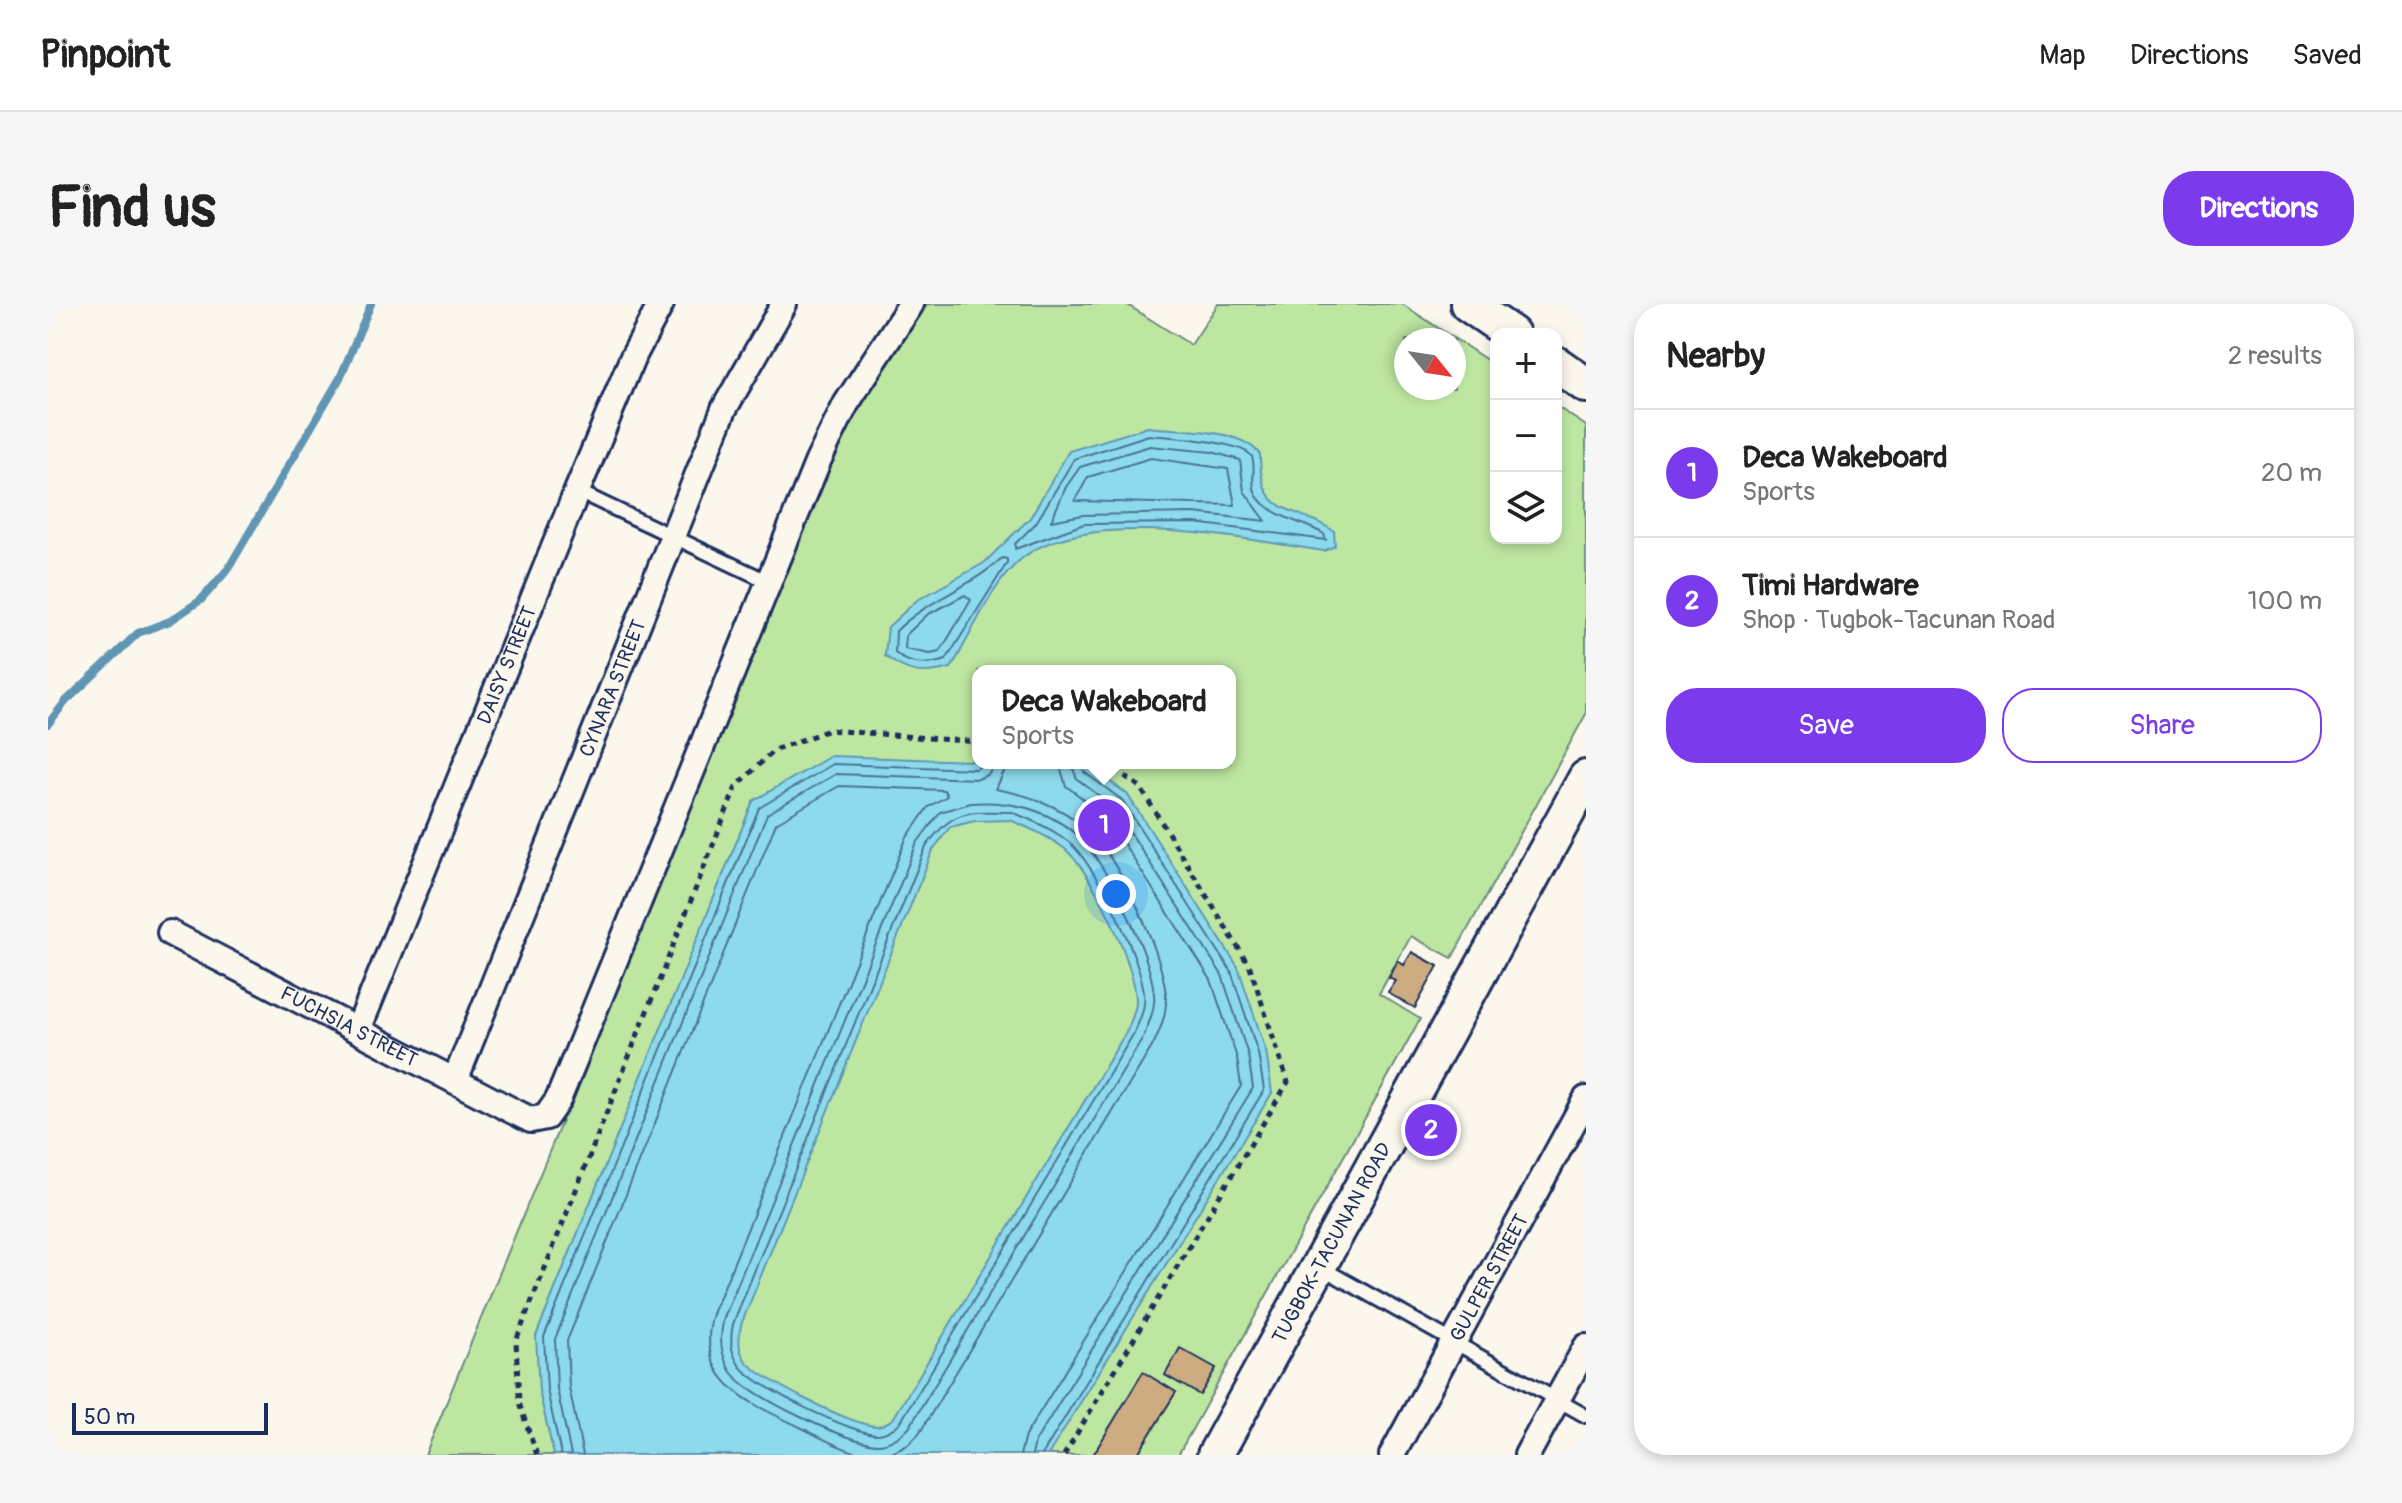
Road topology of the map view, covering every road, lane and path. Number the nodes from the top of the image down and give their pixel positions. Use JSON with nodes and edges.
{"nodes":[{"id":1,"x":661,"y":304,"type":"edge"},
{"id":2,"x":784,"y":304,"type":"edge"},
{"id":3,"x":911,"y":304,"type":"edge"},
{"id":4,"x":1468,"y":304,"type":"edge"},
{"id":5,"x":1503,"y":328,"type":"edge"},
{"id":6,"x":1562,"y":368,"type":"edge"},
{"id":7,"x":1586,"y":385,"type":"edge"},
{"id":8,"x":577,"y":491,"type":"junction"},
{"id":9,"x":670,"y":538,"type":"junction"},
{"id":10,"x":769,"y":582,"type":"junction"},
{"id":11,"x":972,"y":742,"type":"edge"},
{"id":12,"x":1115,"y":769,"type":"edge"},
{"id":13,"x":1586,"y":778,"type":"edge"},
{"id":14,"x":170,"y":933,"type":"dead end"},
{"id":15,"x":358,"y":1030,"type":"junction"},
{"id":16,"x":456,"y":1078,"type":"junction"},
{"id":17,"x":1586,"y":1099,"type":"edge"},
{"id":18,"x":1318,"y":1266,"type":"junction"},
{"id":19,"x":1453,"y":1343,"type":"junction"},
{"id":20,"x":1586,"y":1347,"type":"edge"},
{"id":21,"x":1556,"y":1400,"type":"junction"},
{"id":22,"x":1586,"y":1416,"type":"edge"},
{"id":23,"x":537,"y":1455,"type":"edge"},
{"id":24,"x":1064,"y":1455,"type":"edge"},
{"id":25,"x":1215,"y":1455,"type":"edge"},
{"id":26,"x":1392,"y":1455,"type":"edge"},
{"id":27,"x":1527,"y":1455,"type":"edge"}],
"edges":[{"from":1,"to":8,"type":"street","name":"DAISY STREET"},
{"from":2,"to":9,"type":"street","name":"CYNARA STREET"},
{"from":3,"to":10,"type":"street"},
{"from":4,"to":5,"type":"street"},
{"from":6,"to":7,"type":"street"},
{"from":8,"to":9,"type":"lane"},
{"from":8,"to":15,"type":"street","name":"DAISY STREET"},
{"from":9,"to":10,"type":"lane"},
{"from":9,"to":16,"type":"street","name":"CYNARA STREET"},
{"from":10,"to":16,"type":"street","name":"FUCHSIA STREET"},
{"from":11,"to":23,"type":"path"},
{"from":12,"to":24,"type":"path"},
{"from":13,"to":18,"type":"street","name":"TUGBOK-TACUNAN ROAD"},
{"from":14,"to":15,"type":"street","name":"FUCHSIA STREET"},
{"from":15,"to":16,"type":"street","name":"FUCHSIA STREET"},
{"from":17,"to":19,"type":"street","name":"GULPER STREET"},
{"from":18,"to":19,"type":"lane"},
{"from":18,"to":25,"type":"street","name":"TUGBOK-TACUNAN ROAD"},
{"from":19,"to":21,"type":"lane"},
{"from":19,"to":26,"type":"street","name":"GULPER STREET"},
{"from":20,"to":21,"type":"street"},
{"from":21,"to":22,"type":"lane"},
{"from":21,"to":27,"type":"street"}]}
